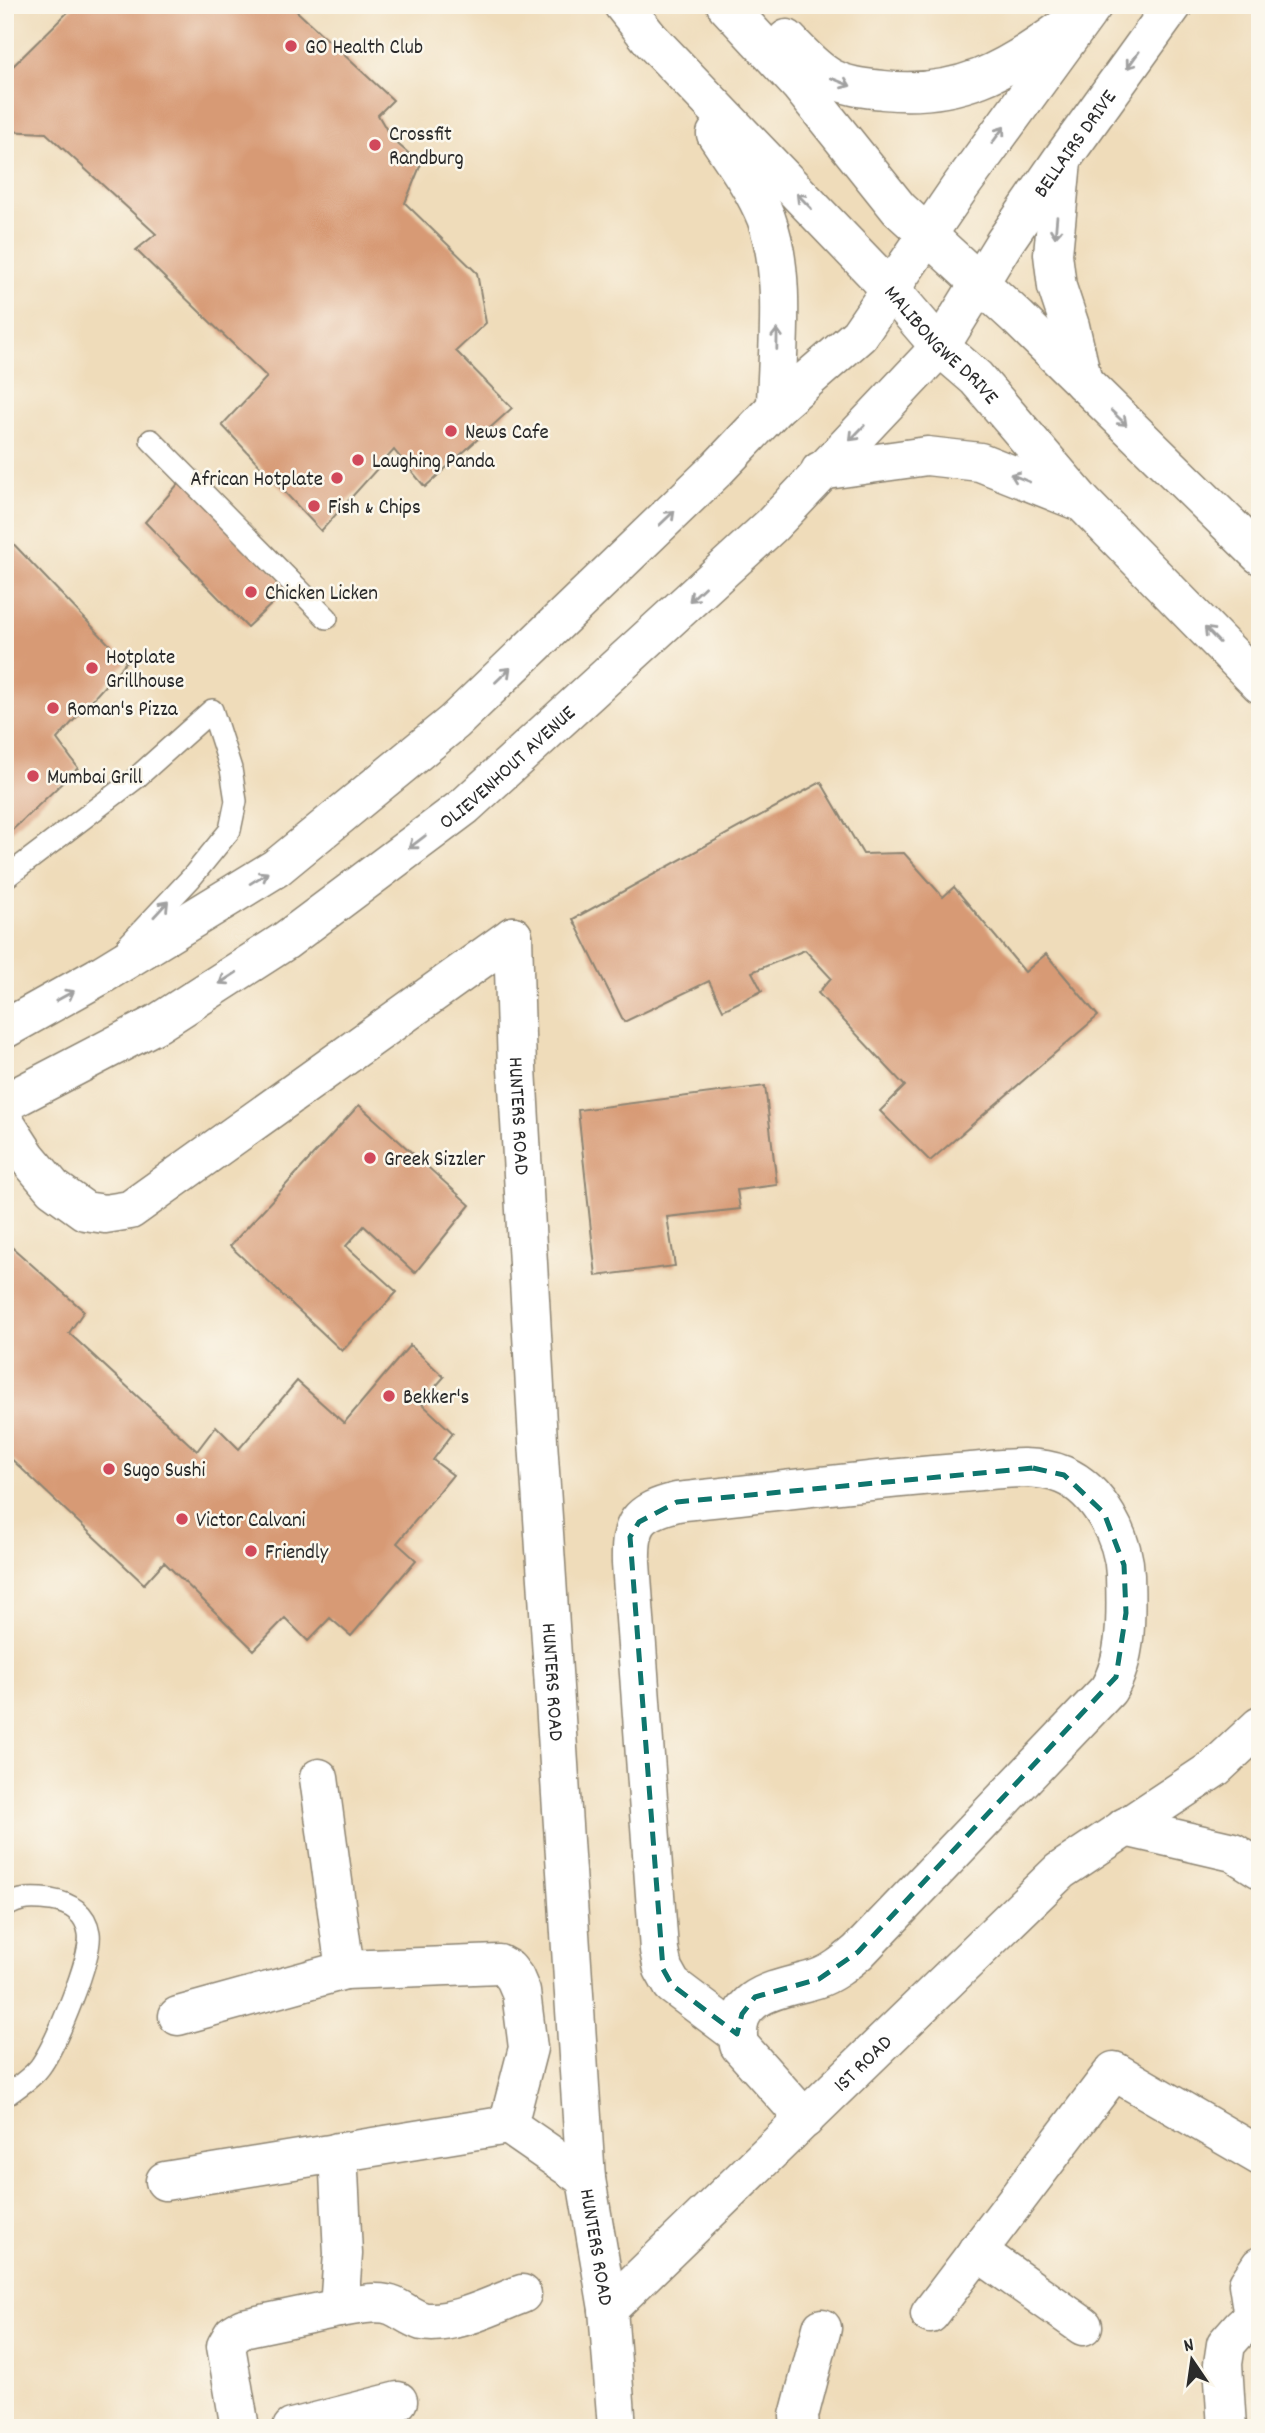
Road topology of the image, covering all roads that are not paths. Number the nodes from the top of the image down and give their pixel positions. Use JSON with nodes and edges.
{"nodes":[{"id":1,"x":623,"y":5,"type":"edge"},
{"id":2,"x":726,"y":5,"type":"edge"},
{"id":3,"x":754,"y":5,"type":"edge"},
{"id":4,"x":1093,"y":5,"type":"edge"},
{"id":5,"x":1173,"y":5,"type":"edge"},
{"id":6,"x":650,"y":39,"type":"junction"},
{"id":7,"x":1062,"y":159,"type":"junction"},
{"id":8,"x":927,"y":237,"type":"junction"},
{"id":9,"x":981,"y":285,"type":"junction"},
{"id":10,"x":891,"y":290,"type":"junction"},
{"id":11,"x":940,"y":347,"type":"junction"},
{"id":12,"x":1083,"y":382,"type":"junction"},
{"id":13,"x":776,"y":407,"type":"junction"},
{"id":14,"x":151,"y":440,"type":"dead end"},
{"id":15,"x":820,"y":471,"type":"junction"},
{"id":16,"x":1083,"y":503,"type":"junction"},
{"id":17,"x":1260,"y":555,"type":"edge"},
{"id":18,"x":327,"y":618,"type":"dead end"},
{"id":19,"x":1260,"y":684,"type":"edge"},
{"id":20,"x":5,"y":878,"type":"edge"},
{"id":21,"x":98,"y":977,"type":"junction"},
{"id":22,"x":5,"y":1030,"type":"edge"},
{"id":23,"x":5,"y":1103,"type":"edge"},
{"id":24,"x":5,"y":1123,"type":"edge"},
{"id":25,"x":1260,"y":1726,"type":"edge"},
{"id":26,"x":319,"y":1778,"type":"dead end"},
{"id":27,"x":1125,"y":1827,"type":"junction"},
{"id":28,"x":1260,"y":1869,"type":"edge"},
{"id":29,"x":5,"y":1907,"type":"edge"},
{"id":30,"x":345,"y":1970,"type":"junction"},
{"id":31,"x":178,"y":2016,"type":"dead end"},
{"id":32,"x":737,"y":2034,"type":"junction"},
{"id":33,"x":5,"y":2096,"type":"edge"},
{"id":34,"x":804,"y":2119,"type":"junction"},
{"id":35,"x":508,"y":2125,"type":"junction"},
{"id":36,"x":338,"y":2152,"type":"junction"},
{"id":37,"x":1260,"y":2156,"type":"edge"},
{"id":38,"x":586,"y":2179,"type":"junction"},
{"id":39,"x":165,"y":2181,"type":"dead end"},
{"id":40,"x":978,"y":2251,"type":"junction"},
{"id":41,"x":1260,"y":2266,"type":"edge"},
{"id":42,"x":522,"y":2294,"type":"dead end"},
{"id":43,"x":338,"y":2308,"type":"junction"},
{"id":44,"x":608,"y":2309,"type":"junction"},
{"id":45,"x":930,"y":2314,"type":"dead end"},
{"id":46,"x":1256,"y":2316,"type":"edge"},
{"id":47,"x":1083,"y":2326,"type":"dead end"},
{"id":48,"x":822,"y":2328,"type":"dead end"},
{"id":49,"x":398,"y":2401,"type":"dead end"},
{"id":50,"x":240,"y":2428,"type":"edge"},
{"id":51,"x":292,"y":2428,"type":"edge"},
{"id":52,"x":617,"y":2428,"type":"edge"},
{"id":53,"x":800,"y":2428,"type":"edge"},
{"id":54,"x":1227,"y":2428,"type":"edge"}],
"edges":[{"from":1,"to":6,"type":"street","name":"MALIBONGWE DRIVE"},
{"from":2,"to":8,"type":"street"},
{"from":3,"to":4,"type":"street","one_way":true},
{"from":8,"to":4,"type":"street","one_way":true},
{"from":5,"to":7,"type":"street","name":"BELLAIRS DRIVE","one_way":true},
{"from":10,"to":6,"type":"street","name":"MALIBONGWE DRIVE","one_way":true},
{"from":13,"to":6,"type":"street","one_way":true},
{"from":7,"to":9,"type":"street","name":"BELLAIRS DRIVE"},
{"from":7,"to":12,"type":"street","one_way":true},
{"from":8,"to":9,"type":"street"},
{"from":8,"to":10,"type":"street"},
{"from":9,"to":11,"type":"street","name":"BELLAIRS DRIVE"},
{"from":9,"to":12,"type":"street"},
{"from":10,"to":11,"type":"street","name":"MALIBONGWE DRIVE"},
{"from":10,"to":13,"type":"street"},
{"from":11,"to":15,"type":"street","name":"OLIEVENHOUT AVENUE","one_way":true},
{"from":11,"to":16,"type":"street","name":"MALIBONGWE DRIVE"},
{"from":12,"to":17,"type":"street","one_way":true},
{"from":21,"to":13,"type":"street","one_way":true},
{"from":14,"to":18,"type":"lane"},
{"from":16,"to":15,"type":"street","one_way":true},
{"from":15,"to":23,"type":"street","name":"OLIEVENHOUT AVENUE","one_way":true},
{"from":19,"to":16,"type":"street","name":"MALIBONGWE DRIVE","one_way":true},
{"from":21,"to":20,"type":"lane","one_way":true},
{"from":22,"to":21,"type":"street","one_way":true},
{"from":24,"to":38,"type":"street","name":"HUNTERS ROAD"},
{"from":25,"to":27,"type":"street","name":"1ST ROAD"},
{"from":26,"to":30,"type":"street"},
{"from":27,"to":28,"type":"street"},
{"from":27,"to":34,"type":"street","name":"1ST ROAD"},
{"from":29,"to":33,"type":"lane"},
{"from":30,"to":31,"type":"street"},
{"from":30,"to":35,"type":"street"},
{"from":32,"to":32,"type":"street"},
{"from":32,"to":34,"type":"street"},
{"from":34,"to":44,"type":"street","name":"1ST ROAD"},
{"from":35,"to":36,"type":"street"},
{"from":35,"to":38,"type":"street"},
{"from":36,"to":39,"type":"street"},
{"from":36,"to":43,"type":"street"},
{"from":37,"to":40,"type":"street"},
{"from":38,"to":44,"type":"street","name":"HUNTERS ROAD"},
{"from":40,"to":45,"type":"street"},
{"from":40,"to":47,"type":"street"},
{"from":41,"to":46,"type":"street"},
{"from":42,"to":43,"type":"street"},
{"from":43,"to":50,"type":"street"},
{"from":44,"to":52,"type":"street","name":"HUNTERS ROAD"},
{"from":46,"to":54,"type":"street"},
{"from":48,"to":53,"type":"street"},
{"from":49,"to":51,"type":"street"}]}
